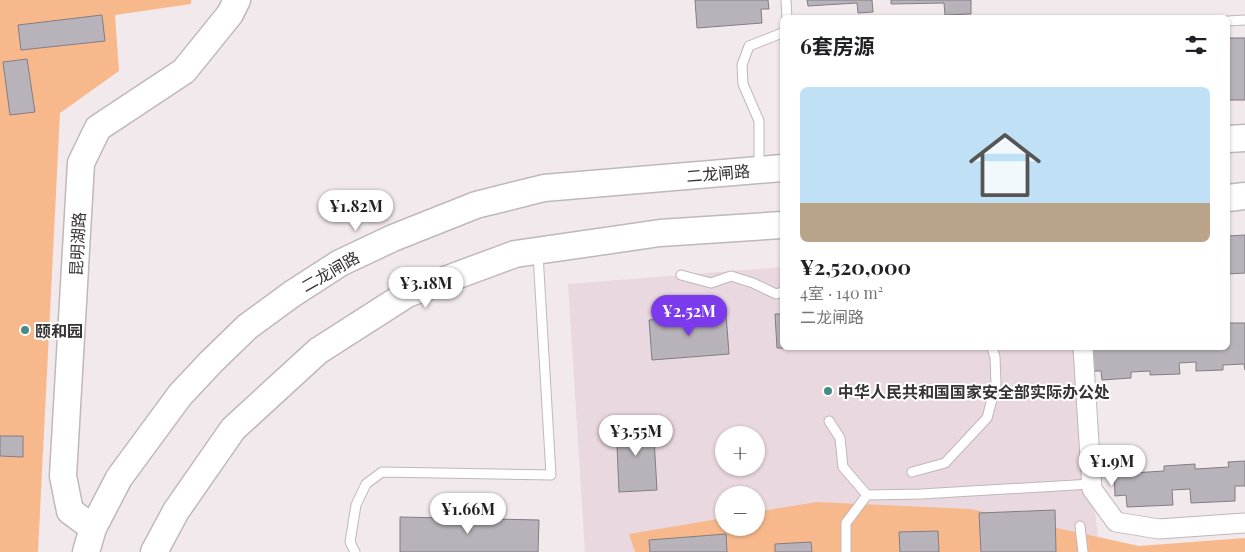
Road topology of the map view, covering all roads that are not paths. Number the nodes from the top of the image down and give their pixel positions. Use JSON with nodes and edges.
{"nodes":[{"id":1,"x":786,"y":0,"type":"edge"},
{"id":2,"x":231,"y":5,"type":"edge"},
{"id":3,"x":786,"y":15,"type":"edge"},
{"id":4,"x":1245,"y":20,"type":"edge"},
{"id":5,"x":1230,"y":21,"type":"edge"},
{"id":6,"x":780,"y":34,"type":"edge"},
{"id":7,"x":1245,"y":138,"type":"edge"},
{"id":8,"x":1230,"y":139,"type":"edge"},
{"id":9,"x":771,"y":169,"type":"edge"},
{"id":10,"x":1245,"y":196,"type":"edge"},
{"id":11,"x":1230,"y":198,"type":"edge"},
{"id":12,"x":780,"y":225,"type":"edge"},
{"id":13,"x":538,"y":251,"type":"junction"},
{"id":14,"x":681,"y":275,"type":"dead end"},
{"id":15,"x":780,"y":293,"type":"edge"},
{"id":16,"x":993,"y":350,"type":"edge"},
{"id":17,"x":1083,"y":350,"type":"edge"},
{"id":18,"x":829,"y":421,"type":"dead end"},
{"id":19,"x":912,"y":472,"type":"dead end"},
{"id":20,"x":1092,"y":484,"type":"junction"},
{"id":21,"x":867,"y":495,"type":"junction"},
{"id":22,"x":1245,"y":523,"type":"edge"},
{"id":23,"x":1080,"y":526,"type":"dead end"},
{"id":24,"x":89,"y":540,"type":"edge"},
{"id":25,"x":154,"y":552,"type":"edge"},
{"id":26,"x":355,"y":552,"type":"edge"},
{"id":27,"x":846,"y":552,"type":"edge"},
{"id":28,"x":1083,"y":552,"type":"edge"}],
"edges":[{"from":1,"to":3,"type":"lane"},
{"from":2,"to":24,"type":"main road","name":"昆明湖路"},
{"from":4,"to":5,"type":"lane"},
{"from":6,"to":9,"type":"lane"},
{"from":7,"to":8,"type":"main road"},
{"from":9,"to":24,"type":"main road","name":"二龙闸路"},
{"from":10,"to":11,"type":"main road"},
{"from":12,"to":13,"type":"main road"},
{"from":13,"to":25,"type":"main road"},
{"from":13,"to":26,"type":"lane"},
{"from":14,"to":15,"type":"lane"},
{"from":16,"to":19,"type":"lane"},
{"from":17,"to":20,"type":"street"},
{"from":18,"to":21,"type":"lane"},
{"from":20,"to":21,"type":"lane"},
{"from":20,"to":22,"type":"street"},
{"from":21,"to":27,"type":"lane"},
{"from":23,"to":28,"type":"lane"}]}
